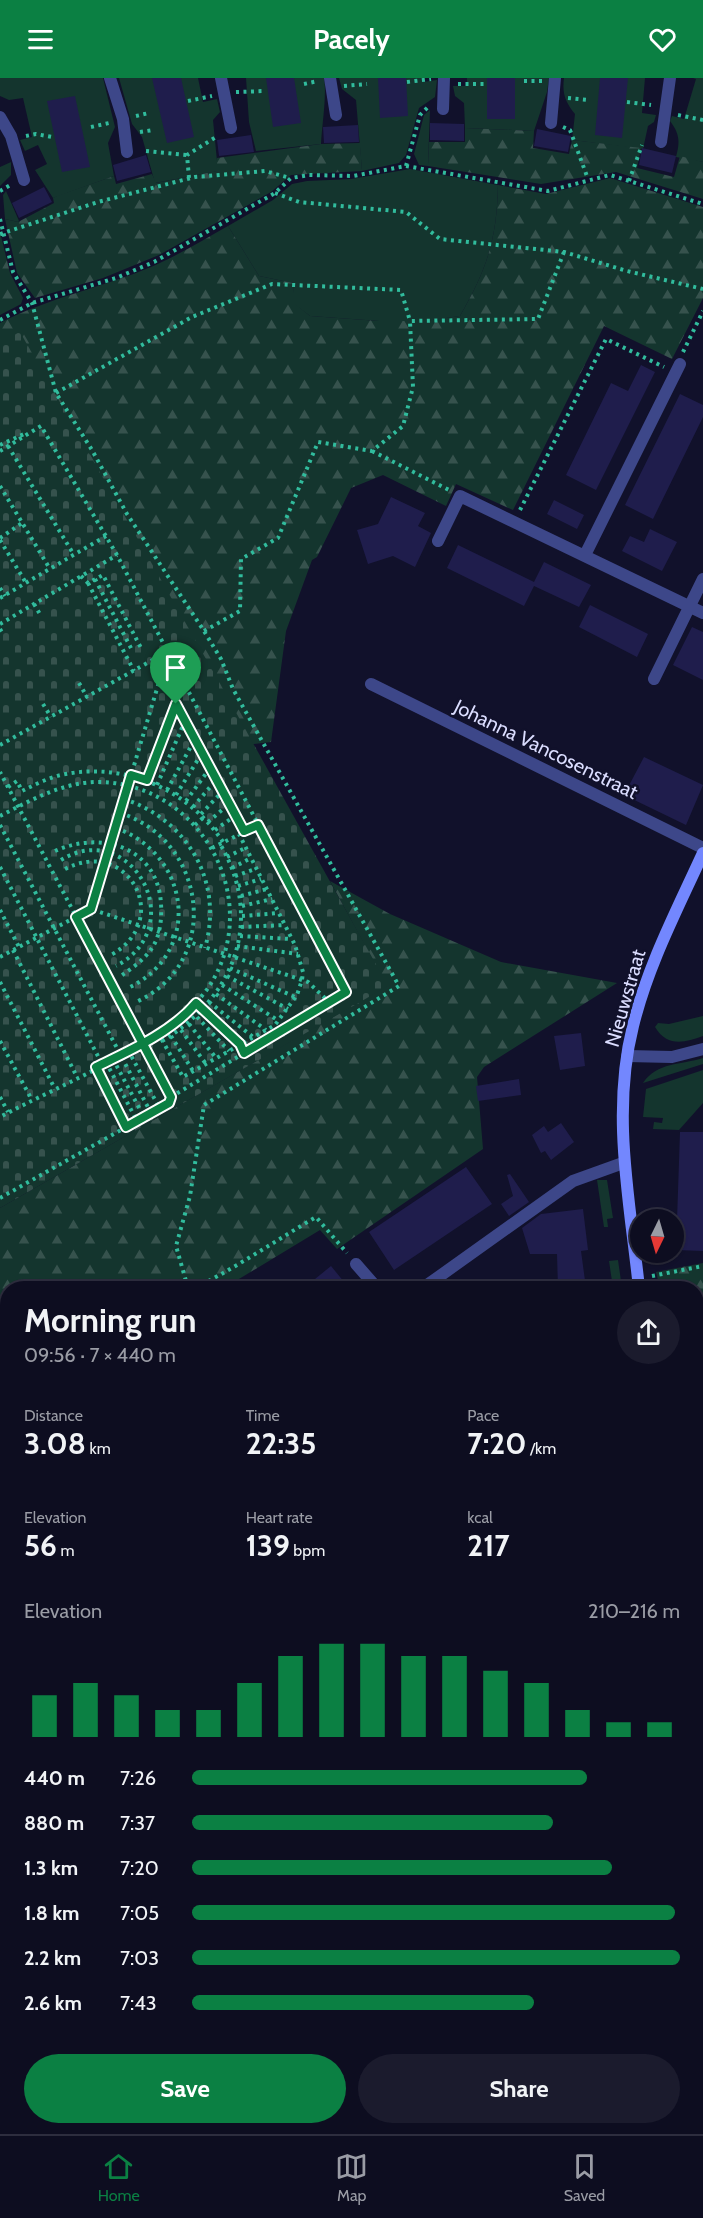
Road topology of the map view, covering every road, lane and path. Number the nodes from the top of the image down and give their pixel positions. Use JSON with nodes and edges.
{"nodes":[{"id":1,"x":110,"y":78,"type":"edge"},
{"id":2,"x":221,"y":78,"type":"edge"},
{"id":3,"x":435,"y":78,"type":"edge"},
{"id":4,"x":670,"y":78,"type":"edge"},
{"id":5,"x":326,"y":79,"type":"edge"},
{"id":6,"x":552,"y":79,"type":"edge"},
{"id":7,"x":448,"y":81,"type":"edge"},
{"id":8,"x":524,"y":81,"type":"dead end"},
{"id":9,"x":407,"y":82,"type":"dead end"},
{"id":10,"x":304,"y":84,"type":"dead end"},
{"id":11,"x":367,"y":84,"type":"dead end"},
{"id":12,"x":484,"y":84,"type":"dead end"},
{"id":13,"x":342,"y":86,"type":"dead end"},
{"id":14,"x":265,"y":91,"type":"dead end"},
{"id":15,"x":234,"y":92,"type":"dead end"},
{"id":16,"x":216,"y":95,"type":"dead end"},
{"id":17,"x":564,"y":98,"type":"dead end"},
{"id":18,"x":588,"y":100,"type":"dead end"},
{"id":19,"x":188,"y":102,"type":"dead end"},
{"id":20,"x":627,"y":102,"type":"dead end"},
{"id":21,"x":430,"y":105,"type":"dead end"},
{"id":22,"x":658,"y":105,"type":"dead end"},
{"id":23,"x":443,"y":109,"type":"dead end"},
{"id":24,"x":149,"y":113,"type":"dead end"},
{"id":25,"x":672,"y":113,"type":"dead end"},
{"id":26,"x":336,"y":115,"type":"dead end"},
{"id":27,"x":0,"y":117,"type":"edge"},
{"id":28,"x":130,"y":118,"type":"dead end"},
{"id":29,"x":703,"y":120,"type":"edge"},
{"id":30,"x":115,"y":121,"type":"dead end"},
{"id":31,"x":551,"y":123,"type":"dead end"},
{"id":32,"x":91,"y":127,"type":"dead end"},
{"id":33,"x":231,"y":128,"type":"dead end"},
{"id":34,"x":153,"y":130,"type":"dead end"},
{"id":35,"x":570,"y":130,"type":"dead end"},
{"id":36,"x":140,"y":132,"type":"dead end"},
{"id":37,"x":18,"y":137,"type":"dead end"},
{"id":38,"x":52,"y":137,"type":"dead end"},
{"id":39,"x":216,"y":137,"type":"dead end"},
{"id":40,"x":661,"y":142,"type":"dead end"},
{"id":41,"x":642,"y":145,"type":"dead end"},
{"id":42,"x":146,"y":151,"type":"dead end"},
{"id":43,"x":127,"y":152,"type":"dead end"},
{"id":44,"x":187,"y":155,"type":"junction"},
{"id":45,"x":406,"y":166,"type":"junction"},
{"id":46,"x":189,"y":178,"type":"junction"},
{"id":47,"x":291,"y":178,"type":"junction"},
{"id":48,"x":588,"y":179,"type":"junction"},
{"id":49,"x":24,"y":180,"type":"dead end"},
{"id":50,"x":629,"y":181,"type":"junction"},
{"id":51,"x":4,"y":186,"type":"dead end"},
{"id":52,"x":0,"y":190,"type":"edge"},
{"id":53,"x":275,"y":194,"type":"junction"},
{"id":54,"x":703,"y":204,"type":"edge"},
{"id":55,"x":0,"y":219,"type":"edge"},
{"id":56,"x":2,"y":233,"type":"edge"},
{"id":57,"x":564,"y":252,"type":"junction"},
{"id":58,"x":703,"y":288,"type":"edge"},
{"id":59,"x":32,"y":303,"type":"junction"},
{"id":60,"x":703,"y":311,"type":"edge"},
{"id":61,"x":0,"y":320,"type":"edge"},
{"id":62,"x":410,"y":321,"type":"junction"},
{"id":63,"x":678,"y":368,"type":"junction"},
{"id":64,"x":56,"y":393,"type":"junction"},
{"id":65,"x":41,"y":426,"type":"junction"},
{"id":66,"x":0,"y":445,"type":"edge"},
{"id":67,"x":8,"y":446,"type":"junction"},
{"id":68,"x":0,"y":451,"type":"edge"},
{"id":69,"x":372,"y":452,"type":"junction"},
{"id":70,"x":0,"y":486,"type":"edge"},
{"id":71,"x":460,"y":496,"type":"junction"},
{"id":72,"x":514,"y":522,"type":"junction"},
{"id":73,"x":22,"y":524,"type":"junction"},
{"id":74,"x":106,"y":536,"type":"junction"},
{"id":75,"x":0,"y":539,"type":"edge"},
{"id":76,"x":438,"y":541,"type":"dead end"},
{"id":77,"x":74,"y":555,"type":"junction"},
{"id":78,"x":117,"y":555,"type":"junction"},
{"id":79,"x":585,"y":555,"type":"junction"},
{"id":80,"x":50,"y":569,"type":"junction"},
{"id":81,"x":81,"y":576,"type":"junction"},
{"id":82,"x":95,"y":579,"type":"junction"},
{"id":83,"x":703,"y":579,"type":"edge"},
{"id":84,"x":26,"y":583,"type":"junction"},
{"id":85,"x":88,"y":583,"type":"junction"},
{"id":86,"x":0,"y":588,"type":"edge"},
{"id":87,"x":2,"y":597,"type":"edge"},
{"id":88,"x":34,"y":604,"type":"junction"},
{"id":89,"x":690,"y":606,"type":"junction"},
{"id":90,"x":703,"y":613,"type":"edge"},
{"id":91,"x":41,"y":616,"type":"dead end"},
{"id":92,"x":0,"y":624,"type":"edge"},
{"id":93,"x":204,"y":631,"type":"junction"},
{"id":94,"x":141,"y":648,"type":"dead end"},
{"id":95,"x":134,"y":652,"type":"dead end"},
{"id":96,"x":168,"y":652,"type":"junction"},
{"id":97,"x":134,"y":671,"type":"junction"},
{"id":98,"x":161,"y":676,"type":"junction"},
{"id":99,"x":654,"y":680,"type":"dead end"},
{"id":100,"x":79,"y":683,"type":"dead end"},
{"id":101,"x":371,"y":684,"type":"dead end"},
{"id":102,"x":87,"y":697,"type":"junction"},
{"id":103,"x":43,"y":704,"type":"dead end"},
{"id":104,"x":176,"y":704,"type":"junction"},
{"id":105,"x":51,"y":717,"type":"junction"},
{"id":106,"x":185,"y":721,"type":"junction"},
{"id":107,"x":195,"y":739,"type":"junction"},
{"id":108,"x":0,"y":745,"type":"edge"},
{"id":109,"x":202,"y":753,"type":"junction"},
{"id":110,"x":210,"y":767,"type":"junction"},
{"id":111,"x":1,"y":775,"type":"edge"},
{"id":112,"x":131,"y":775,"type":"junction"},
{"id":113,"x":217,"y":779,"type":"junction"},
{"id":114,"x":147,"y":780,"type":"junction"},
{"id":115,"x":128,"y":785,"type":"junction"},
{"id":116,"x":157,"y":785,"type":"junction"},
{"id":117,"x":8,"y":787,"type":"junction"},
{"id":118,"x":168,"y":790,"type":"junction"},
{"id":119,"x":223,"y":791,"type":"junction"},
{"id":120,"x":177,"y":796,"type":"junction"},
{"id":121,"x":124,"y":799,"type":"junction"},
{"id":122,"x":186,"y":801,"type":"junction"},
{"id":123,"x":230,"y":804,"type":"junction"},
{"id":124,"x":172,"y":805,"type":"junction"},
{"id":125,"x":18,"y":806,"type":"junction"},
{"id":126,"x":193,"y":807,"type":"junction"},
{"id":127,"x":120,"y":813,"type":"junction"},
{"id":128,"x":236,"y":815,"type":"junction"},
{"id":129,"x":0,"y":816,"type":"edge"},
{"id":130,"x":202,"y":816,"type":"junction"},
{"id":131,"x":208,"y":822,"type":"junction"},
{"id":132,"x":0,"y":825,"type":"edge"},
{"id":133,"x":195,"y":825,"type":"junction"},
{"id":134,"x":258,"y":825,"type":"junction"},
{"id":135,"x":116,"y":828,"type":"junction"},
{"id":136,"x":215,"y":830,"type":"junction"},
{"id":137,"x":244,"y":831,"type":"junction"},
{"id":138,"x":238,"y":834,"type":"junction"},
{"id":139,"x":111,"y":843,"type":"junction"},
{"id":140,"x":222,"y":843,"type":"junction"},
{"id":141,"x":212,"y":848,"type":"junction"},
{"id":142,"x":245,"y":848,"type":"junction"},
{"id":143,"x":703,"y":848,"type":"edge"},
{"id":144,"x":55,"y":851,"type":"dead end"},
{"id":145,"x":108,"y":853,"type":"junction"},
{"id":146,"x":703,"y":853,"type":"edge"},
{"id":147,"x":227,"y":857,"type":"junction"},
{"id":148,"x":251,"y":858,"type":"junction"},
{"id":149,"x":61,"y":860,"type":"dead end"},
{"id":150,"x":105,"y":862,"type":"junction"},
{"id":151,"x":0,"y":867,"type":"edge"},
{"id":152,"x":232,"y":868,"type":"junction"},
{"id":153,"x":65,"y":869,"type":"dead end"},
{"id":154,"x":255,"y":869,"type":"junction"},
{"id":155,"x":235,"y":876,"type":"junction"},
{"id":156,"x":261,"y":879,"type":"junction"},
{"id":157,"x":238,"y":887,"type":"junction"},
{"id":158,"x":267,"y":890,"type":"junction"},
{"id":159,"x":228,"y":891,"type":"junction"},
{"id":160,"x":241,"y":896,"type":"junction"},
{"id":161,"x":272,"y":899,"type":"junction"},
{"id":162,"x":242,"y":906,"type":"junction"},
{"id":163,"x":91,"y":909,"type":"junction"},
{"id":164,"x":0,"y":910,"type":"edge"},
{"id":165,"x":279,"y":913,"type":"junction"},
{"id":166,"x":76,"y":917,"type":"junction"},
{"id":167,"x":242,"y":917,"type":"junction"},
{"id":168,"x":230,"y":919,"type":"junction"},
{"id":169,"x":285,"y":925,"type":"junction"},
{"id":170,"x":139,"y":926,"type":"junction"},
{"id":171,"x":241,"y":927,"type":"junction"},
{"id":172,"x":54,"y":928,"type":"junction"},
{"id":173,"x":149,"y":929,"type":"junction"},
{"id":174,"x":159,"y":932,"type":"junction"},
{"id":175,"x":240,"y":936,"type":"junction"},
{"id":176,"x":37,"y":937,"type":"junction"},
{"id":177,"x":175,"y":938,"type":"junction"},
{"id":178,"x":292,"y":939,"type":"junction"},
{"id":179,"x":189,"y":942,"type":"junction"},
{"id":180,"x":20,"y":946,"type":"junction"},
{"id":181,"x":237,"y":946,"type":"junction"},
{"id":182,"x":205,"y":948,"type":"junction"},
{"id":183,"x":13,"y":950,"type":"junction"},
{"id":184,"x":1,"y":954,"type":"edge"},
{"id":185,"x":224,"y":954,"type":"junction"},
{"id":186,"x":298,"y":954,"type":"junction"},
{"id":187,"x":111,"y":955,"type":"dead end"},
{"id":188,"x":234,"y":957,"type":"junction"},
{"id":189,"x":116,"y":966,"type":"dead end"},
{"id":190,"x":230,"y":968,"type":"junction"},
{"id":191,"x":217,"y":972,"type":"junction"},
{"id":192,"x":121,"y":976,"type":"dead end"},
{"id":193,"x":226,"y":977,"type":"junction"},
{"id":194,"x":302,"y":980,"type":"junction"},
{"id":195,"x":0,"y":982,"type":"edge"},
{"id":196,"x":222,"y":985,"type":"junction"},
{"id":197,"x":128,"y":988,"type":"dead end"},
{"id":198,"x":216,"y":994,"type":"junction"},
{"id":199,"x":295,"y":997,"type":"junction"},
{"id":200,"x":136,"y":1002,"type":"dead end"},
{"id":201,"x":209,"y":1002,"type":"junction"},
{"id":202,"x":329,"y":1002,"type":"junction"},
{"id":203,"x":196,"y":1003,"type":"junction"},
{"id":204,"x":288,"y":1009,"type":"junction"},
{"id":205,"x":203,"y":1010,"type":"junction"},
{"id":206,"x":197,"y":1017,"type":"junction"},
{"id":207,"x":279,"y":1020,"type":"junction"},
{"id":208,"x":189,"y":1024,"type":"junction"},
{"id":209,"x":181,"y":1030,"type":"junction"},
{"id":210,"x":266,"y":1030,"type":"junction"},
{"id":211,"x":158,"y":1033,"type":"junction"},
{"id":212,"x":171,"y":1036,"type":"junction"},
{"id":213,"x":253,"y":1037,"type":"junction"},
{"id":214,"x":0,"y":1041,"type":"edge"},
{"id":215,"x":162,"y":1041,"type":"junction"},
{"id":216,"x":143,"y":1043,"type":"junction"},
{"id":217,"x":240,"y":1044,"type":"junction"},
{"id":218,"x":703,"y":1049,"type":"edge"},
{"id":219,"x":128,"y":1050,"type":"junction"},
{"id":220,"x":229,"y":1051,"type":"junction"},
{"id":221,"x":244,"y":1053,"type":"junction"},
{"id":222,"x":121,"y":1054,"type":"junction"},
{"id":223,"x":627,"y":1056,"type":"junction"},
{"id":224,"x":216,"y":1058,"type":"junction"},
{"id":225,"x":113,"y":1059,"type":"junction"},
{"id":226,"x":104,"y":1063,"type":"junction"},
{"id":227,"x":206,"y":1064,"type":"junction"},
{"id":228,"x":96,"y":1067,"type":"junction"},
{"id":229,"x":193,"y":1071,"type":"junction"},
{"id":230,"x":77,"y":1077,"type":"junction"},
{"id":231,"x":55,"y":1089,"type":"junction"},
{"id":232,"x":0,"y":1097,"type":"edge"},
{"id":233,"x":171,"y":1097,"type":"junction"},
{"id":234,"x":32,"y":1100,"type":"junction"},
{"id":235,"x":159,"y":1109,"type":"junction"},
{"id":236,"x":8,"y":1113,"type":"junction"},
{"id":237,"x":151,"y":1113,"type":"junction"},
{"id":238,"x":0,"y":1117,"type":"edge"},
{"id":239,"x":144,"y":1117,"type":"junction"},
{"id":240,"x":137,"y":1121,"type":"junction"},
{"id":241,"x":126,"y":1127,"type":"junction"},
{"id":242,"x":623,"y":1163,"type":"junction"},
{"id":243,"x":0,"y":1198,"type":"edge"},
{"id":244,"x":356,"y":1264,"type":"joint"},
{"id":245,"x":703,"y":1266,"type":"edge"},
{"id":246,"x":652,"y":1276,"type":"dead end"},
{"id":247,"x":186,"y":1281,"type":"edge"},
{"id":248,"x":209,"y":1281,"type":"edge"},
{"id":249,"x":371,"y":1281,"type":"edge"},
{"id":250,"x":433,"y":1281,"type":"edge"},
{"id":251,"x":638,"y":1281,"type":"edge"}],
"edges":[{"from":1,"to":43,"type":"street"},
{"from":2,"to":33,"type":"street"},
{"from":3,"to":9,"type":"path"},
{"from":4,"to":40,"type":"street"},
{"from":5,"to":10,"type":"path"},
{"from":5,"to":26,"type":"street"},
{"from":6,"to":8,"type":"path"},
{"from":6,"to":31,"type":"street"},
{"from":7,"to":12,"type":"path"},
{"from":7,"to":23,"type":"street"},
{"from":11,"to":13,"type":"path"},
{"from":14,"to":15,"type":"path"},
{"from":16,"to":19,"type":"path"},
{"from":17,"to":18,"type":"path"},
{"from":20,"to":22,"type":"path"},
{"from":21,"to":45,"type":"path"},
{"from":24,"to":28,"type":"path"},
{"from":25,"to":29,"type":"path"},
{"from":27,"to":49,"type":"street"},
{"from":30,"to":32,"type":"path"},
{"from":34,"to":36,"type":"path"},
{"from":35,"to":48,"type":"path"},
{"from":37,"to":38,"type":"path"},
{"from":39,"to":44,"type":"path"},
{"from":41,"to":50,"type":"path"},
{"from":42,"to":44,"type":"path"},
{"from":44,"to":46,"type":"path"},
{"from":45,"to":47,"type":"path"},
{"from":45,"to":48,"type":"path"},
{"from":46,"to":47,"type":"path"},
{"from":46,"to":56,"type":"path"},
{"from":47,"to":53,"type":"path"},
{"from":48,"to":50,"type":"path"},
{"from":50,"to":54,"type":"path"},
{"from":51,"to":52,"type":"path"},
{"from":53,"to":57,"type":"path"},
{"from":53,"to":59,"type":"path"},
{"from":55,"to":56,"type":"path"},
{"from":56,"to":59,"type":"path"},
{"from":57,"to":58,"type":"path"},
{"from":57,"to":62,"type":"path"},
{"from":59,"to":61,"type":"path"},
{"from":59,"to":64,"type":"path"},
{"from":60,"to":63,"type":"path"},
{"from":62,"to":64,"type":"path"},
{"from":62,"to":69,"type":"path"},
{"from":63,"to":72,"type":"path"},
{"from":63,"to":79,"type":"street"},
{"from":64,"to":93,"type":"path"},
{"from":65,"to":66,"type":"path"},
{"from":65,"to":67,"type":"path"},
{"from":65,"to":74,"type":"path"},
{"from":67,"to":68,"type":"path"},
{"from":67,"to":77,"type":"path"},
{"from":69,"to":71,"type":"path"},
{"from":69,"to":93,"type":"path"},
{"from":70,"to":73,"type":"path"},
{"from":71,"to":72,"type":"street"},
{"from":71,"to":76,"type":"street"},
{"from":72,"to":79,"type":"street"},
{"from":73,"to":75,"type":"path"},
{"from":73,"to":80,"type":"path"},
{"from":74,"to":77,"type":"path"},
{"from":74,"to":78,"type":"path"},
{"from":75,"to":84,"type":"path"},
{"from":77,"to":80,"type":"path"},
{"from":78,"to":81,"type":"path"},
{"from":78,"to":96,"type":"path"},
{"from":79,"to":89,"type":"street"},
{"from":80,"to":84,"type":"path"},
{"from":81,"to":85,"type":"path"},
{"from":81,"to":88,"type":"path"},
{"from":82,"to":85,"type":"path"},
{"from":82,"to":94,"type":"path"},
{"from":82,"to":95,"type":"path"},
{"from":83,"to":89,"type":"street"},
{"from":84,"to":87,"type":"path"},
{"from":85,"to":97,"type":"path"},
{"from":86,"to":87,"type":"path"},
{"from":88,"to":91,"type":"path"},
{"from":88,"to":92,"type":"path"},
{"from":89,"to":90,"type":"street"},
{"from":89,"to":99,"type":"street"},
{"from":93,"to":247,"type":"path"},
{"from":96,"to":97,"type":"path"},
{"from":96,"to":98,"type":"path"},
{"from":96,"to":134,"type":"path"},
{"from":97,"to":102,"type":"path"},
{"from":98,"to":104,"type":"path"},
{"from":98,"to":112,"type":"path"},
{"from":100,"to":102,"type":"path"},
{"from":101,"to":143,"type":"street","name":"Johanna Vancosenstraat"},
{"from":102,"to":105,"type":"path"},
{"from":103,"to":105,"type":"path"},
{"from":104,"to":106,"type":"path"},
{"from":104,"to":114,"type":"path"},
{"from":105,"to":108,"type":"path"},
{"from":106,"to":107,"type":"path"},
{"from":106,"to":116,"type":"path"},
{"from":107,"to":109,"type":"path"},
{"from":107,"to":118,"type":"path"},
{"from":109,"to":110,"type":"path"},
{"from":109,"to":120,"type":"path"},
{"from":110,"to":113,"type":"path"},
{"from":110,"to":122,"type":"path"},
{"from":111,"to":117,"type":"path"},
{"from":112,"to":114,"type":"path"},
{"from":112,"to":115,"type":"path"},
{"from":112,"to":117,"type":"path"},
{"from":113,"to":119,"type":"path"},
{"from":113,"to":126,"type":"path"},
{"from":114,"to":116,"type":"path"},
{"from":115,"to":121,"type":"path"},
{"from":115,"to":124,"type":"path"},
{"from":115,"to":125,"type":"path"},
{"from":116,"to":118,"type":"path"},
{"from":117,"to":125,"type":"path"},
{"from":118,"to":120,"type":"path"},
{"from":119,"to":123,"type":"path"},
{"from":119,"to":130,"type":"path"},
{"from":120,"to":122,"type":"path"},
{"from":120,"to":124,"type":"path"},
{"from":121,"to":127,"type":"path"},
{"from":121,"to":182,"type":"path"},
{"from":122,"to":126,"type":"path"},
{"from":123,"to":128,"type":"path"},
{"from":123,"to":131,"type":"path"},
{"from":124,"to":133,"type":"path"},
{"from":125,"to":129,"type":"path"},
{"from":125,"to":166,"type":"path"},
{"from":126,"to":130,"type":"path"},
{"from":127,"to":135,"type":"path"},
{"from":127,"to":179,"type":"path"},
{"from":128,"to":136,"type":"path"},
{"from":128,"to":137,"type":"path"},
{"from":130,"to":131,"type":"path"},
{"from":130,"to":133,"type":"path"},
{"from":131,"to":136,"type":"path"},
{"from":132,"to":172,"type":"path"},
{"from":133,"to":141,"type":"path"},
{"from":134,"to":137,"type":"path"},
{"from":134,"to":202,"type":"path"},
{"from":135,"to":139,"type":"path"},
{"from":135,"to":177,"type":"path"},
{"from":136,"to":140,"type":"path"},
{"from":137,"to":138,"type":"path"},
{"from":138,"to":140,"type":"path"},
{"from":138,"to":142,"type":"path"},
{"from":139,"to":144,"type":"path"},
{"from":139,"to":145,"type":"path"},
{"from":139,"to":174,"type":"path"},
{"from":140,"to":141,"type":"path"},
{"from":140,"to":147,"type":"path"},
{"from":141,"to":159,"type":"path"},
{"from":142,"to":147,"type":"path"},
{"from":142,"to":148,"type":"path"},
{"from":145,"to":149,"type":"path"},
{"from":145,"to":150,"type":"path"},
{"from":145,"to":173,"type":"path"},
{"from":146,"to":223,"type":"street","name":"Nieuwstraat"},
{"from":147,"to":152,"type":"path"},
{"from":148,"to":152,"type":"path"},
{"from":148,"to":154,"type":"path"},
{"from":150,"to":153,"type":"path"},
{"from":150,"to":163,"type":"path"},
{"from":150,"to":170,"type":"path"},
{"from":151,"to":176,"type":"path"},
{"from":152,"to":155,"type":"path"},
{"from":154,"to":155,"type":"path"},
{"from":154,"to":156,"type":"path"},
{"from":155,"to":157,"type":"path"},
{"from":156,"to":157,"type":"path"},
{"from":156,"to":158,"type":"path"},
{"from":157,"to":159,"type":"path"},
{"from":157,"to":160,"type":"path"},
{"from":158,"to":160,"type":"path"},
{"from":158,"to":161,"type":"path"},
{"from":159,"to":168,"type":"path"},
{"from":160,"to":162,"type":"path"},
{"from":161,"to":162,"type":"path"},
{"from":161,"to":165,"type":"path"},
{"from":162,"to":167,"type":"path"},
{"from":163,"to":166,"type":"path"},
{"from":163,"to":170,"type":"path"},
{"from":164,"to":180,"type":"path"},
{"from":165,"to":167,"type":"path"},
{"from":165,"to":169,"type":"path"},
{"from":166,"to":172,"type":"path"},
{"from":166,"to":216,"type":"path"},
{"from":167,"to":168,"type":"path"},
{"from":167,"to":171,"type":"path"},
{"from":168,"to":185,"type":"path"},
{"from":169,"to":171,"type":"path"},
{"from":169,"to":178,"type":"path"},
{"from":170,"to":173,"type":"path"},
{"from":170,"to":187,"type":"path"},
{"from":171,"to":175,"type":"path"},
{"from":172,"to":176,"type":"path"},
{"from":172,"to":222,"type":"path"},
{"from":173,"to":174,"type":"path"},
{"from":173,"to":189,"type":"path"},
{"from":174,"to":177,"type":"path"},
{"from":174,"to":192,"type":"path"},
{"from":175,"to":178,"type":"path"},
{"from":175,"to":181,"type":"path"},
{"from":176,"to":180,"type":"path"},
{"from":176,"to":226,"type":"path"},
{"from":177,"to":179,"type":"path"},
{"from":177,"to":197,"type":"path"},
{"from":178,"to":186,"type":"path"},
{"from":179,"to":182,"type":"path"},
{"from":179,"to":200,"type":"path"},
{"from":180,"to":183,"type":"path"},
{"from":181,"to":186,"type":"path"},
{"from":181,"to":188,"type":"path"},
{"from":182,"to":185,"type":"path"},
{"from":183,"to":184,"type":"path"},
{"from":183,"to":230,"type":"path"},
{"from":185,"to":188,"type":"path"},
{"from":185,"to":191,"type":"path"},
{"from":186,"to":194,"type":"path"},
{"from":188,"to":190,"type":"path"},
{"from":188,"to":194,"type":"path"},
{"from":190,"to":193,"type":"path"},
{"from":190,"to":199,"type":"path"},
{"from":191,"to":193,"type":"path"},
{"from":191,"to":203,"type":"path"},
{"from":193,"to":196,"type":"path"},
{"from":193,"to":204,"type":"path"},
{"from":194,"to":199,"type":"path"},
{"from":194,"to":202,"type":"path"},
{"from":195,"to":231,"type":"path"},
{"from":196,"to":198,"type":"path"},
{"from":196,"to":207,"type":"path"},
{"from":198,"to":201,"type":"path"},
{"from":198,"to":210,"type":"path"},
{"from":199,"to":204,"type":"path"},
{"from":201,"to":205,"type":"path"},
{"from":201,"to":213,"type":"path"},
{"from":202,"to":221,"type":"path"},
{"from":203,"to":205,"type":"path"},
{"from":203,"to":211,"type":"path"},
{"from":204,"to":207,"type":"path"},
{"from":205,"to":206,"type":"path"},
{"from":205,"to":217,"type":"path"},
{"from":206,"to":208,"type":"path"},
{"from":206,"to":220,"type":"path"},
{"from":207,"to":210,"type":"path"},
{"from":208,"to":209,"type":"path"},
{"from":208,"to":224,"type":"path"},
{"from":209,"to":212,"type":"path"},
{"from":209,"to":227,"type":"path"},
{"from":210,"to":213,"type":"path"},
{"from":211,"to":215,"type":"path"},
{"from":211,"to":216,"type":"path"},
{"from":212,"to":215,"type":"path"},
{"from":212,"to":229,"type":"path"},
{"from":213,"to":217,"type":"path"},
{"from":214,"to":234,"type":"path"},
{"from":215,"to":229,"type":"path"},
{"from":216,"to":219,"type":"path"},
{"from":216,"to":233,"type":"path"},
{"from":217,"to":220,"type":"path"},
{"from":217,"to":221,"type":"path"},
{"from":218,"to":223,"type":"street"},
{"from":219,"to":222,"type":"path"},
{"from":219,"to":235,"type":"path"},
{"from":220,"to":224,"type":"path"},
{"from":221,"to":233,"type":"path"},
{"from":222,"to":225,"type":"path"},
{"from":222,"to":237,"type":"path"},
{"from":223,"to":242,"type":"street","name":"Nieuwstraat"},
{"from":224,"to":227,"type":"path"},
{"from":225,"to":226,"type":"path"},
{"from":225,"to":239,"type":"path"},
{"from":226,"to":228,"type":"path"},
{"from":226,"to":240,"type":"path"},
{"from":227,"to":229,"type":"path"},
{"from":228,"to":230,"type":"path"},
{"from":228,"to":241,"type":"path"},
{"from":230,"to":231,"type":"path"},
{"from":231,"to":234,"type":"path"},
{"from":232,"to":236,"type":"path"},
{"from":233,"to":235,"type":"path"},
{"from":234,"to":236,"type":"path"},
{"from":235,"to":237,"type":"path"},
{"from":236,"to":238,"type":"path"},
{"from":237,"to":239,"type":"path"},
{"from":239,"to":240,"type":"path"},
{"from":240,"to":241,"type":"path"},
{"from":241,"to":243,"type":"path"},
{"from":242,"to":250,"type":"street"},
{"from":242,"to":251,"type":"street","name":"Nieuwstraat"},
{"from":244,"to":248,"type":"path"},
{"from":244,"to":249,"type":"street"},
{"from":245,"to":246,"type":"path"}]}
